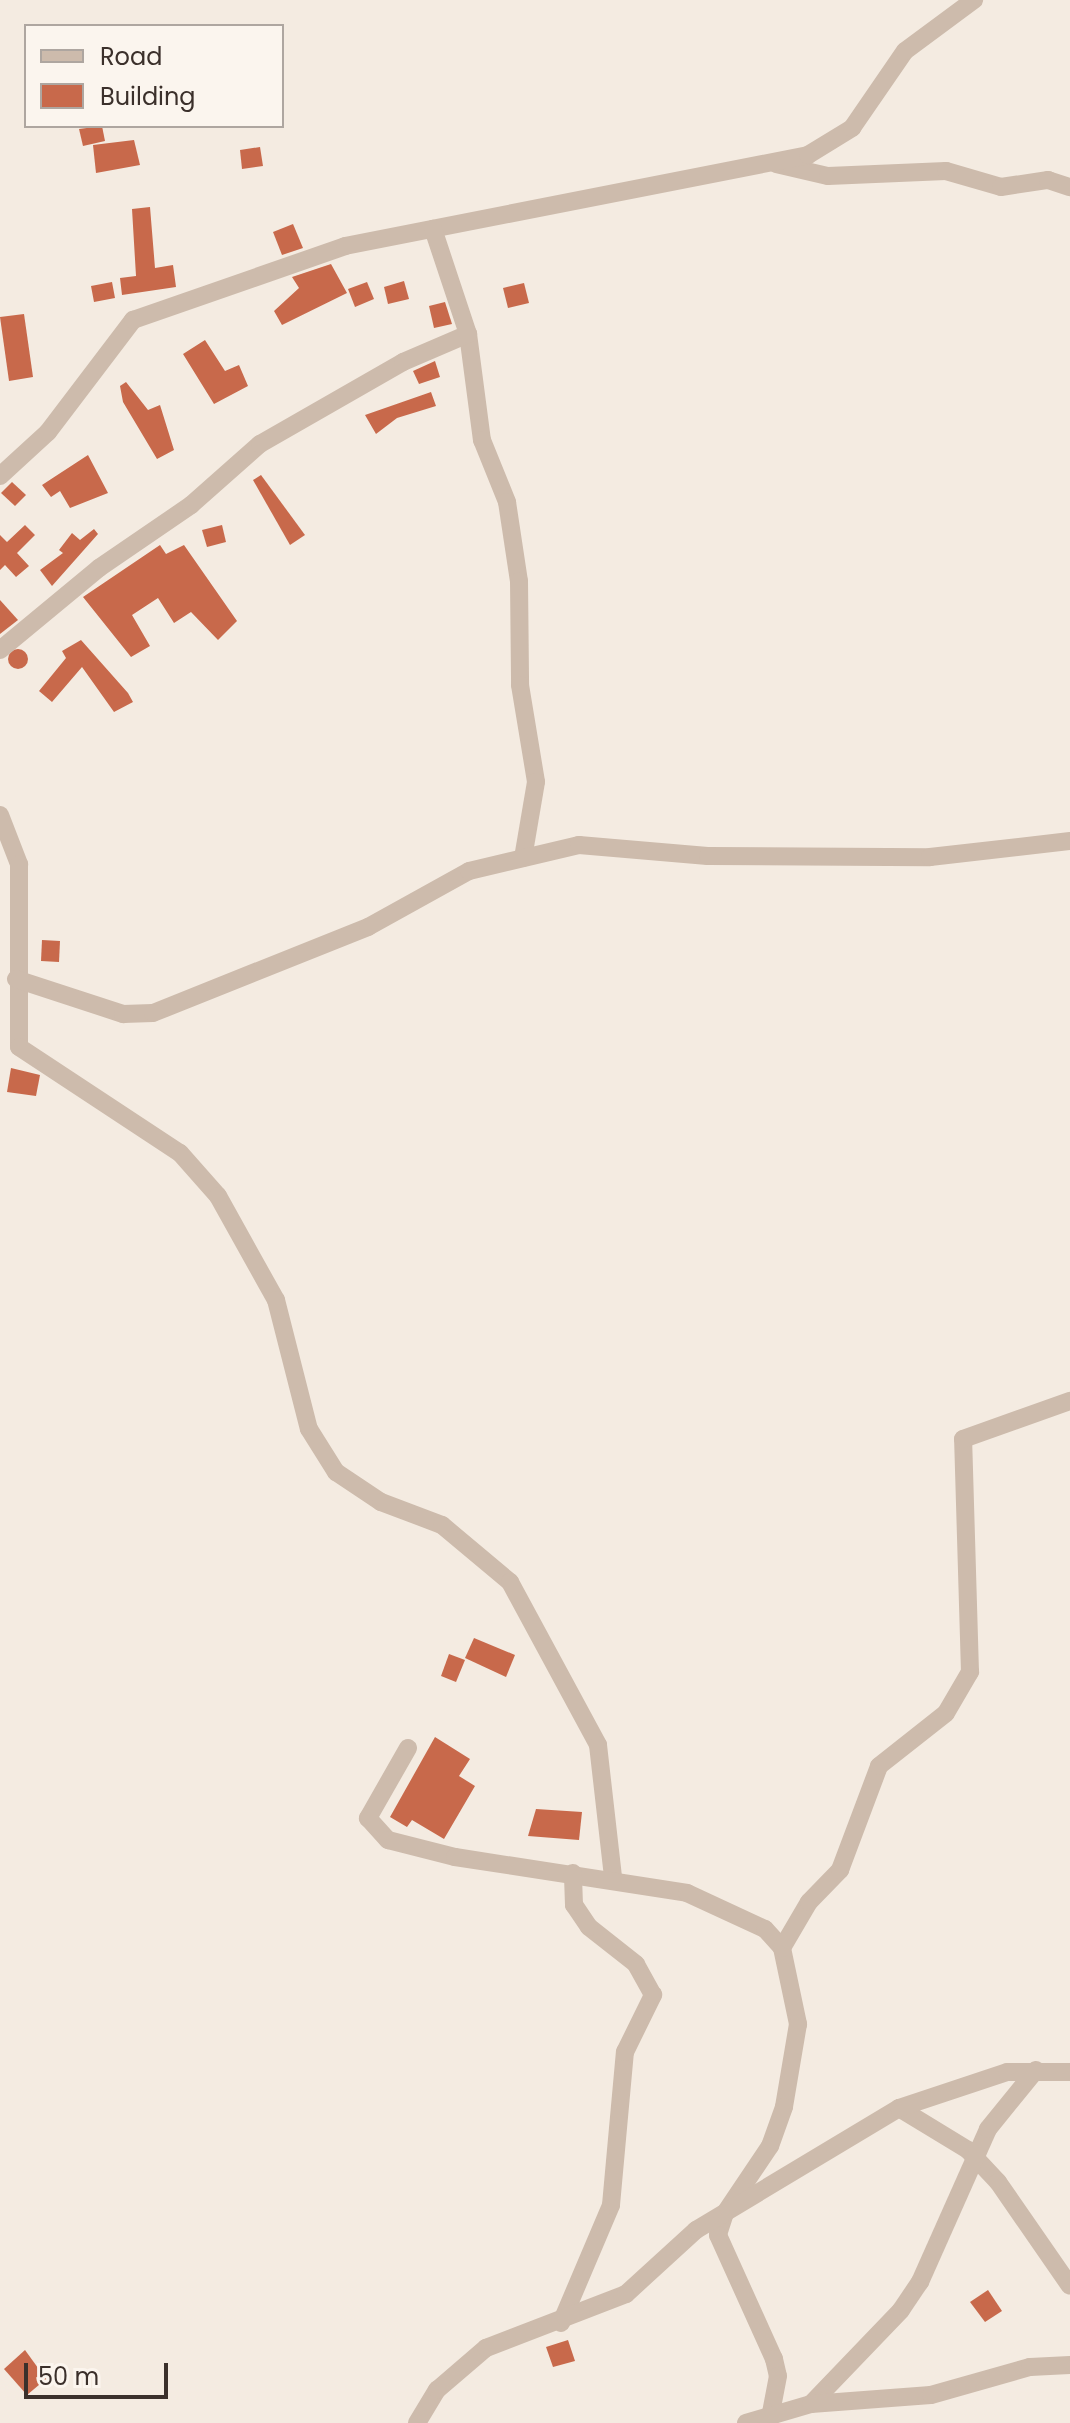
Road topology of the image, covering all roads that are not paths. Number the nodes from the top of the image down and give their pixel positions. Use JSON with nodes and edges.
{"nodes":[{"id":1,"x":974,"y":0,"type":"edge"},
{"id":2,"x":773,"y":163,"type":"junction"},
{"id":3,"x":1070,"y":187,"type":"edge"},
{"id":4,"x":433,"y":229,"type":"junction"},
{"id":5,"x":468,"y":334,"type":"junction"},
{"id":6,"x":0,"y":476,"type":"edge"},
{"id":7,"x":0,"y":650,"type":"edge"},
{"id":8,"x":0,"y":815,"type":"edge"},
{"id":9,"x":1070,"y":841,"type":"edge"},
{"id":10,"x":523,"y":858,"type":"junction"},
{"id":11,"x":16,"y":979,"type":"junction"},
{"id":12,"x":1070,"y":1401,"type":"edge"},
{"id":13,"x":408,"y":1748,"type":"dead end"},
{"id":14,"x":573,"y":1873,"type":"junction"},
{"id":15,"x":613,"y":1877,"type":"junction"},
{"id":16,"x":782,"y":1948,"type":"junction"},
{"id":17,"x":1036,"y":2070,"type":"junction"},
{"id":18,"x":1070,"y":2072,"type":"edge"},
{"id":19,"x":899,"y":2108,"type":"junction"},
{"id":20,"x":975,"y":2158,"type":"junction"},
{"id":21,"x":725,"y":2213,"type":"junction"},
{"id":22,"x":1070,"y":2286,"type":"edge"},
{"id":23,"x":561,"y":2323,"type":"junction"},
{"id":24,"x":1070,"y":2365,"type":"edge"},
{"id":25,"x":811,"y":2404,"type":"junction"},
{"id":26,"x":772,"y":2417,"type":"edge"},
{"id":27,"x":417,"y":2423,"type":"edge"},
{"id":28,"x":746,"y":2423,"type":"edge"}],
"edges":[{"from":1,"to":2,"type":"street"},
{"from":2,"to":3,"type":"street"},
{"from":2,"to":4,"type":"street"},
{"from":4,"to":5,"type":"street"},
{"from":4,"to":6,"type":"street"},
{"from":5,"to":7,"type":"street"},
{"from":5,"to":10,"type":"street"},
{"from":8,"to":11,"type":"street"},
{"from":9,"to":10,"type":"street"},
{"from":10,"to":11,"type":"street"},
{"from":11,"to":15,"type":"street"},
{"from":12,"to":16,"type":"street"},
{"from":13,"to":14,"type":"street"},
{"from":14,"to":15,"type":"street"},
{"from":14,"to":23,"type":"street"},
{"from":15,"to":16,"type":"street"},
{"from":16,"to":21,"type":"street"},
{"from":17,"to":18,"type":"street"},
{"from":17,"to":19,"type":"street"},
{"from":17,"to":20,"type":"street"},
{"from":19,"to":20,"type":"street"},
{"from":19,"to":21,"type":"street"},
{"from":20,"to":22,"type":"street"},
{"from":20,"to":25,"type":"street"},
{"from":21,"to":23,"type":"street"},
{"from":21,"to":26,"type":"street"},
{"from":23,"to":27,"type":"street"},
{"from":24,"to":25,"type":"street"},
{"from":25,"to":26,"type":"street"},
{"from":26,"to":28,"type":"street"}]}
